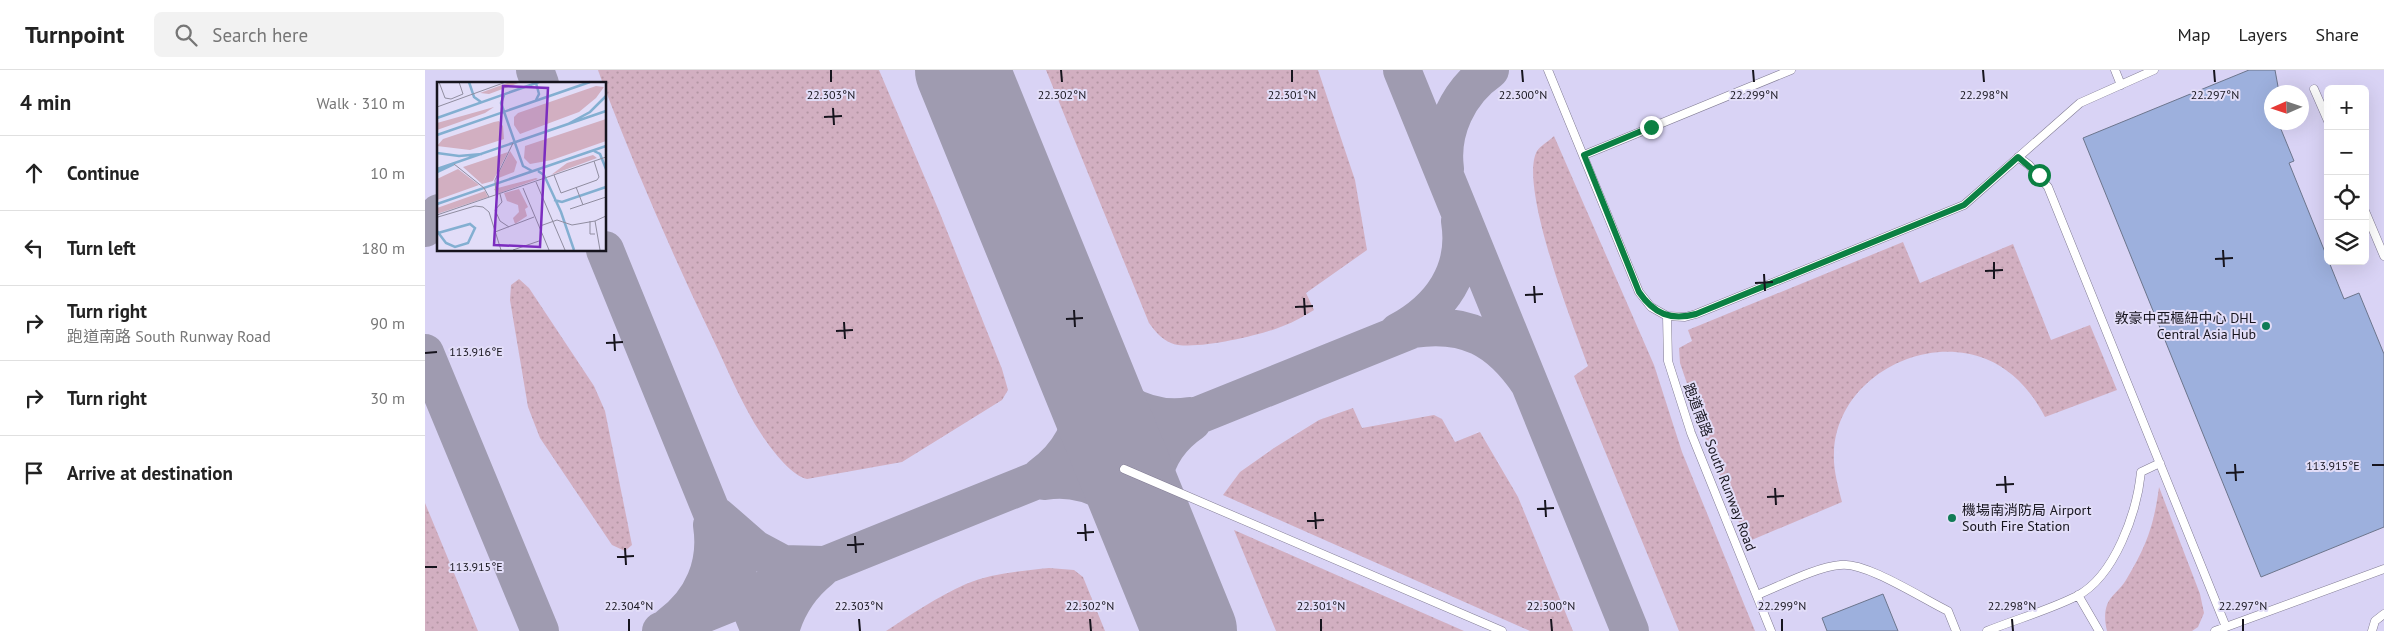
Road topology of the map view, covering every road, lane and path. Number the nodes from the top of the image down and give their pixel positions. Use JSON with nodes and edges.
{"nodes":[{"id":1,"x":1548,"y":70,"type":"edge"},
{"id":2,"x":1791,"y":70,"type":"edge"},
{"id":3,"x":2115,"y":70,"type":"edge"},
{"id":4,"x":2154,"y":70,"type":"edge"},
{"id":5,"x":2121,"y":85,"type":"junction"},
{"id":6,"x":2314,"y":89,"type":"dead end"},
{"id":7,"x":2324,"y":112,"type":"edge"},
{"id":8,"x":1584,"y":155,"type":"junction"},
{"id":9,"x":2018,"y":157,"type":"junction"},
{"id":10,"x":2369,"y":220,"type":"edge"},
{"id":11,"x":2384,"y":256,"type":"edge"},
{"id":12,"x":1667,"y":316,"type":"junction"},
{"id":13,"x":2159,"y":463,"type":"junction"},
{"id":14,"x":1124,"y":469,"type":"dead end"},
{"id":15,"x":2384,"y":569,"type":"edge"},
{"id":16,"x":1757,"y":595,"type":"junction"},
{"id":17,"x":2078,"y":595,"type":"junction"},
{"id":18,"x":2384,"y":614,"type":"edge"},
{"id":19,"x":2226,"y":627,"type":"junction"},
{"id":20,"x":1502,"y":631,"type":"edge"},
{"id":21,"x":1771,"y":631,"type":"edge"},
{"id":22,"x":1956,"y":631,"type":"edge"},
{"id":23,"x":1987,"y":631,"type":"edge"},
{"id":24,"x":2099,"y":631,"type":"edge"},
{"id":25,"x":2215,"y":631,"type":"edge"},
{"id":26,"x":2372,"y":631,"type":"edge"}],
"edges":[{"from":1,"to":8,"type":"lane"},
{"from":2,"to":8,"type":"lane"},
{"from":3,"to":5,"type":"lane"},
{"from":4,"to":5,"type":"lane"},
{"from":5,"to":9,"type":"lane"},
{"from":6,"to":7,"type":"lane"},
{"from":8,"to":12,"type":"lane"},
{"from":9,"to":12,"type":"lane"},
{"from":9,"to":13,"type":"lane"},
{"from":10,"to":11,"type":"lane"},
{"from":12,"to":16,"type":"lane","name":"跑道南路 South Runway Road"},
{"from":13,"to":17,"type":"lane"},
{"from":13,"to":19,"type":"lane"},
{"from":14,"to":20,"type":"lane"},
{"from":15,"to":19,"type":"lane"},
{"from":16,"to":21,"type":"lane","name":"跑道南路 South Runway Road"},
{"from":16,"to":22,"type":"lane"},
{"from":17,"to":23,"type":"lane"},
{"from":17,"to":24,"type":"lane"},
{"from":18,"to":26,"type":"lane"},
{"from":19,"to":25,"type":"lane"}]}
